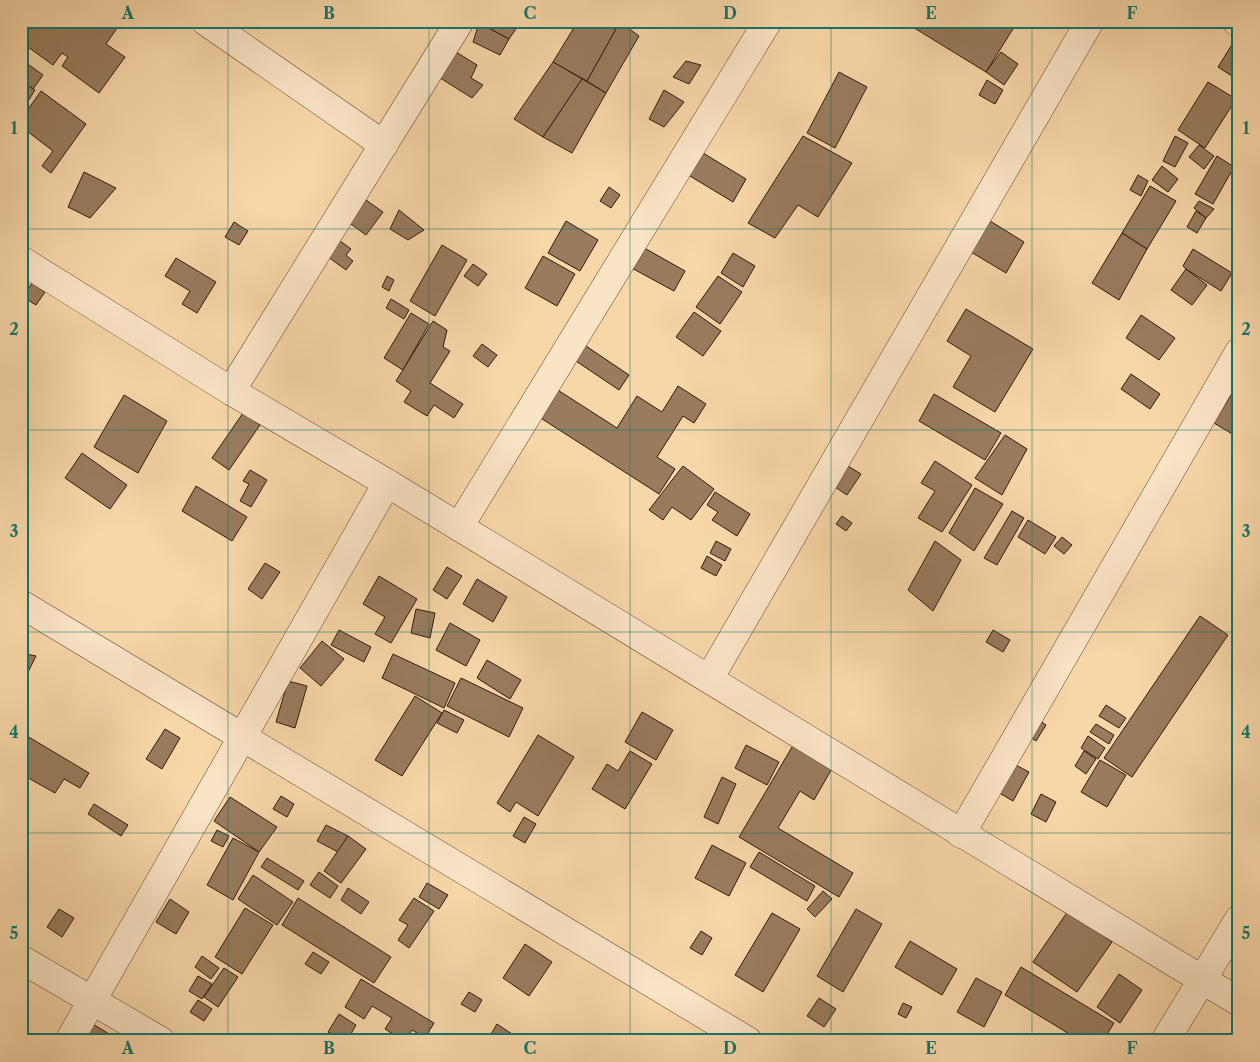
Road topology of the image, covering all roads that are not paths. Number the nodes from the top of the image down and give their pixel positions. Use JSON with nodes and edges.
{"nodes":[{"id":1,"x":205,"y":21,"type":"edge"},
{"id":2,"x":460,"y":21,"type":"edge"},
{"id":3,"x":768,"y":21,"type":"edge"},
{"id":4,"x":1090,"y":21,"type":"edge"},
{"id":5,"x":384,"y":145,"type":"junction"},
{"id":6,"x":21,"y":260,"type":"edge"},
{"id":7,"x":1239,"y":352,"type":"edge"},
{"id":8,"x":231,"y":391,"type":"junction"},
{"id":9,"x":387,"y":483,"type":"junction"},
{"id":10,"x":459,"y":528,"type":"junction"},
{"id":11,"x":21,"y":604,"type":"edge"},
{"id":12,"x":709,"y":679,"type":"junction"},
{"id":13,"x":243,"y":737,"type":"junction"},
{"id":14,"x":961,"y":834,"type":"junction"},
{"id":15,"x":1239,"y":919,"type":"edge"},
{"id":16,"x":21,"y":959,"type":"edge"},
{"id":17,"x":1201,"y":981,"type":"junction"},
{"id":18,"x":92,"y":1000,"type":"junction"},
{"id":19,"x":1239,"y":1002,"type":"edge"},
{"id":20,"x":69,"y":1041,"type":"edge"},
{"id":21,"x":161,"y":1041,"type":"edge"},
{"id":22,"x":748,"y":1041,"type":"edge"},
{"id":23,"x":1165,"y":1041,"type":"edge"}],
"edges":[{"from":1,"to":5,"type":"street"},
{"from":2,"to":5,"type":"street"},
{"from":3,"to":10,"type":"street"},
{"from":4,"to":12,"type":"street"},
{"from":5,"to":8,"type":"street"},
{"from":6,"to":8,"type":"street"},
{"from":7,"to":14,"type":"street"},
{"from":8,"to":9,"type":"street"},
{"from":9,"to":10,"type":"street"},
{"from":9,"to":13,"type":"street"},
{"from":10,"to":12,"type":"street"},
{"from":11,"to":13,"type":"street"},
{"from":12,"to":14,"type":"street"},
{"from":13,"to":18,"type":"street"},
{"from":13,"to":22,"type":"street"},
{"from":14,"to":17,"type":"street"},
{"from":15,"to":17,"type":"street"},
{"from":16,"to":18,"type":"street"},
{"from":17,"to":19,"type":"street"},
{"from":17,"to":23,"type":"street"},
{"from":18,"to":20,"type":"street"},
{"from":18,"to":21,"type":"street"}]}
